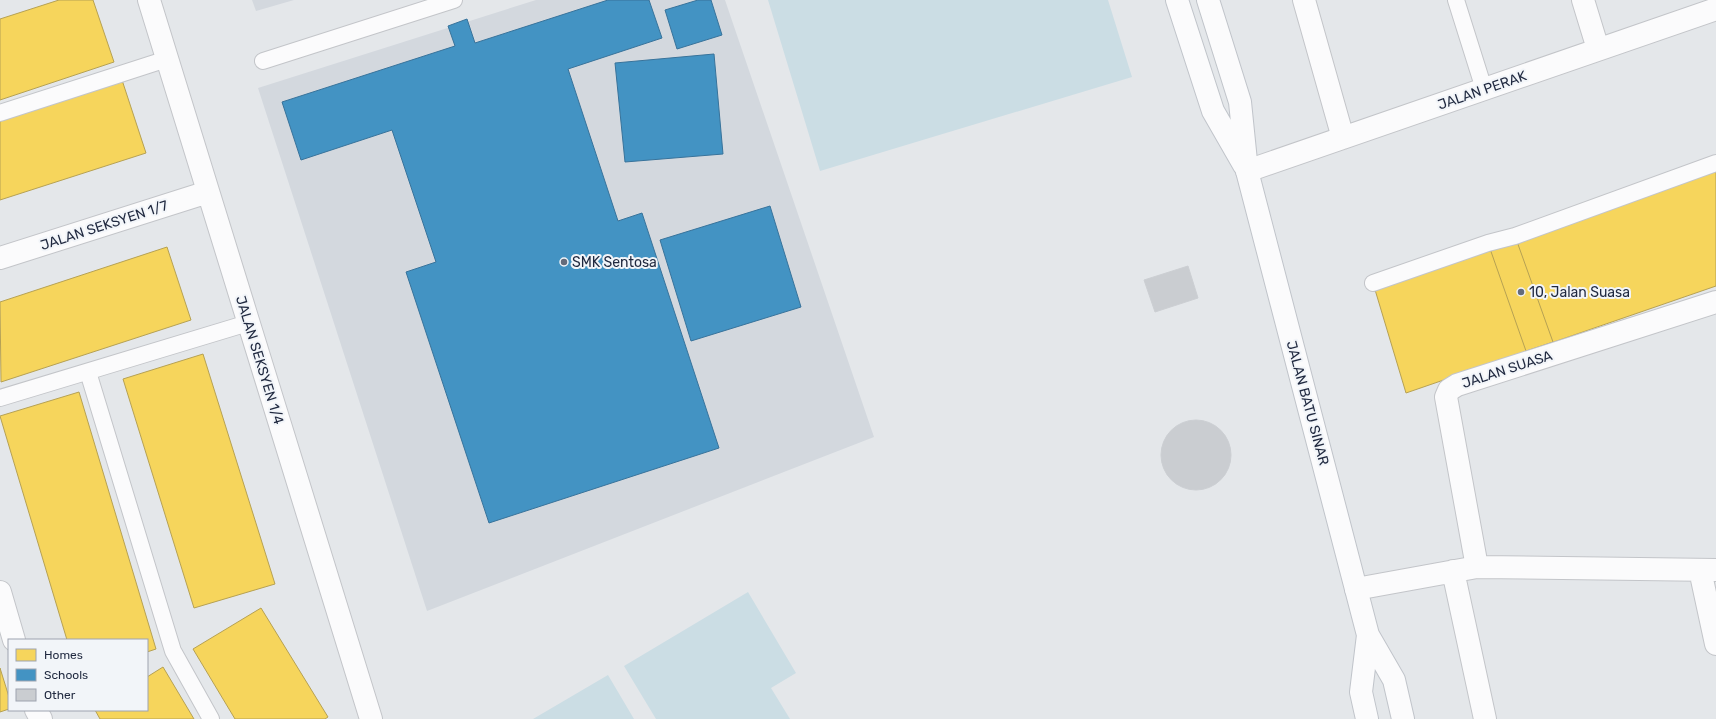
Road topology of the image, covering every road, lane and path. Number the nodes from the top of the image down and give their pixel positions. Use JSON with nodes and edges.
{"nodes":[{"id":1,"x":148,"y":0,"type":"edge"},
{"id":2,"x":454,"y":0,"type":"edge"},
{"id":3,"x":1177,"y":0,"type":"edge"},
{"id":4,"x":1208,"y":0,"type":"edge"},
{"id":5,"x":1304,"y":0,"type":"edge"},
{"id":6,"x":1456,"y":0,"type":"edge"},
{"id":7,"x":1582,"y":0,"type":"edge"},
{"id":8,"x":1716,"y":9,"type":"edge"},
{"id":9,"x":1598,"y":49,"type":"junction"},
{"id":10,"x":167,"y":59,"type":"junction"},
{"id":11,"x":263,"y":61,"type":"dead end"},
{"id":12,"x":1484,"y":89,"type":"junction"},
{"id":13,"x":0,"y":114,"type":"edge"},
{"id":14,"x":1343,"y":138,"type":"junction"},
{"id":15,"x":1716,"y":164,"type":"edge"},
{"id":16,"x":1247,"y":171,"type":"junction"},
{"id":17,"x":208,"y":192,"type":"junction"},
{"id":18,"x":0,"y":258,"type":"edge"},
{"id":19,"x":1373,"y":284,"type":"dead end"},
{"id":20,"x":1716,"y":302,"type":"edge"},
{"id":21,"x":248,"y":323,"type":"junction"},
{"id":22,"x":88,"y":372,"type":"junction"},
{"id":23,"x":0,"y":398,"type":"edge"},
{"id":24,"x":1477,"y":567,"type":"junction"},
{"id":25,"x":1708,"y":570,"type":"edge"},
{"id":26,"x":1453,"y":571,"type":"junction"},
{"id":27,"x":1356,"y":589,"type":"junction"},
{"id":28,"x":0,"y":592,"type":"edge"},
{"id":29,"x":1368,"y":635,"type":"junction"},
{"id":30,"x":14,"y":639,"type":"edge"},
{"id":31,"x":1716,"y":644,"type":"edge"},
{"id":32,"x":366,"y":717,"type":"edge"},
{"id":33,"x":212,"y":719,"type":"edge"},
{"id":34,"x":1366,"y":719,"type":"edge"},
{"id":35,"x":1403,"y":719,"type":"edge"},
{"id":36,"x":1484,"y":719,"type":"edge"}],
"edges":[{"from":1,"to":10,"type":"street","name":"JALAN SEKSYEN 1/4"},
{"from":2,"to":11,"type":"lane"},
{"from":3,"to":16,"type":"street","name":"JALAN BATU SINAR"},
{"from":4,"to":16,"type":"street","name":"JALAN BATU SINAR"},
{"from":5,"to":14,"type":"street"},
{"from":6,"to":12,"type":"lane"},
{"from":7,"to":9,"type":"street"},
{"from":8,"to":9,"type":"street","name":"JALAN PERAK"},
{"from":9,"to":12,"type":"street","name":"JALAN PERAK"},
{"from":10,"to":13,"type":"lane"},
{"from":10,"to":17,"type":"street","name":"JALAN SEKSYEN 1/4"},
{"from":12,"to":14,"type":"street","name":"JALAN PERAK"},
{"from":14,"to":16,"type":"street","name":"JALAN PERAK"},
{"from":15,"to":19,"type":"lane"},
{"from":16,"to":27,"type":"street","name":"JALAN BATU SINAR"},
{"from":17,"to":18,"type":"street","name":"JALAN SEKSYEN 1/7"},
{"from":17,"to":21,"type":"street","name":"JALAN SEKSYEN 1/4"},
{"from":20,"to":24,"type":"street","name":"JALAN SUASA"},
{"from":21,"to":22,"type":"lane"},
{"from":21,"to":32,"type":"street","name":"JALAN SEKSYEN 1/4"},
{"from":22,"to":23,"type":"lane"},
{"from":22,"to":33,"type":"lane"},
{"from":24,"to":25,"type":"street"},
{"from":24,"to":26,"type":"street"},
{"from":25,"to":31,"type":"street"},
{"from":26,"to":27,"type":"street"},
{"from":26,"to":36,"type":"street"},
{"from":27,"to":29,"type":"street","name":"JALAN BATU SINAR"},
{"from":28,"to":30,"type":"street"},
{"from":29,"to":34,"type":"street","name":"JALAN BATU SINAR"},
{"from":29,"to":35,"type":"street","name":"JALAN BATU SINAR"}]}
